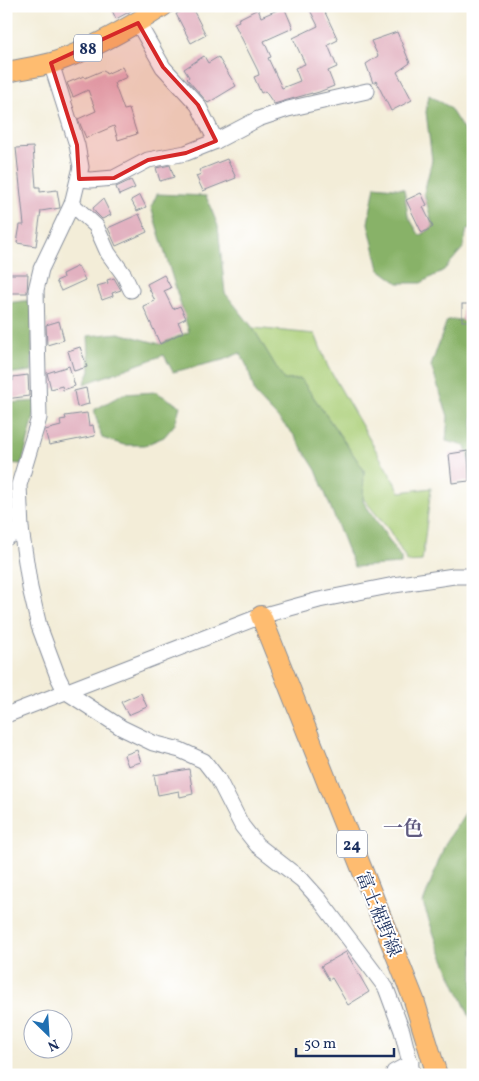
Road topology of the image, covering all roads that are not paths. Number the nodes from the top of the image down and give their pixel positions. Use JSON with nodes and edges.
{"nodes":[{"id":1,"x":163,"y":6,"type":"edge"},
{"id":2,"x":138,"y":23,"type":"junction"},
{"id":3,"x":51,"y":63,"type":"junction"},
{"id":4,"x":6,"y":72,"type":"edge"},
{"id":5,"x":367,"y":91,"type":"dead end"},
{"id":6,"x":216,"y":141,"type":"junction"},
{"id":7,"x":79,"y":179,"type":"junction"},
{"id":8,"x":72,"y":204,"type":"junction"},
{"id":9,"x":130,"y":290,"type":"dead end"},
{"id":10,"x":21,"y":529,"type":"junction"},
{"id":11,"x":6,"y":538,"type":"edge"},
{"id":12,"x":473,"y":576,"type":"edge"},
{"id":13,"x":261,"y":616,"type":"junction"},
{"id":14,"x":65,"y":691,"type":"junction"},
{"id":15,"x":6,"y":715,"type":"edge"},
{"id":16,"x":412,"y":1069,"type":"edge"},
{"id":17,"x":394,"y":1075,"type":"edge"},
{"id":18,"x":437,"y":1075,"type":"edge"}],
"edges":[{"from":1,"to":2,"type":"main road","number":"88"},
{"from":2,"to":3,"type":"main road","number":"88"},
{"from":2,"to":6,"type":"street"},
{"from":3,"to":4,"type":"main road","number":"88"},
{"from":3,"to":7,"type":"street"},
{"from":5,"to":6,"type":"street"},
{"from":6,"to":7,"type":"street"},
{"from":7,"to":8,"type":"street"},
{"from":8,"to":9,"type":"street"},
{"from":8,"to":10,"type":"street"},
{"from":10,"to":11,"type":"street"},
{"from":10,"to":14,"type":"street"},
{"from":12,"to":13,"type":"street"},
{"from":13,"to":14,"type":"street"},
{"from":13,"to":18,"type":"main road","name":"富士裾野線","number":"24"},
{"from":14,"to":15,"type":"street"},
{"from":14,"to":16,"type":"street"},
{"from":16,"to":17,"type":"street"}]}
